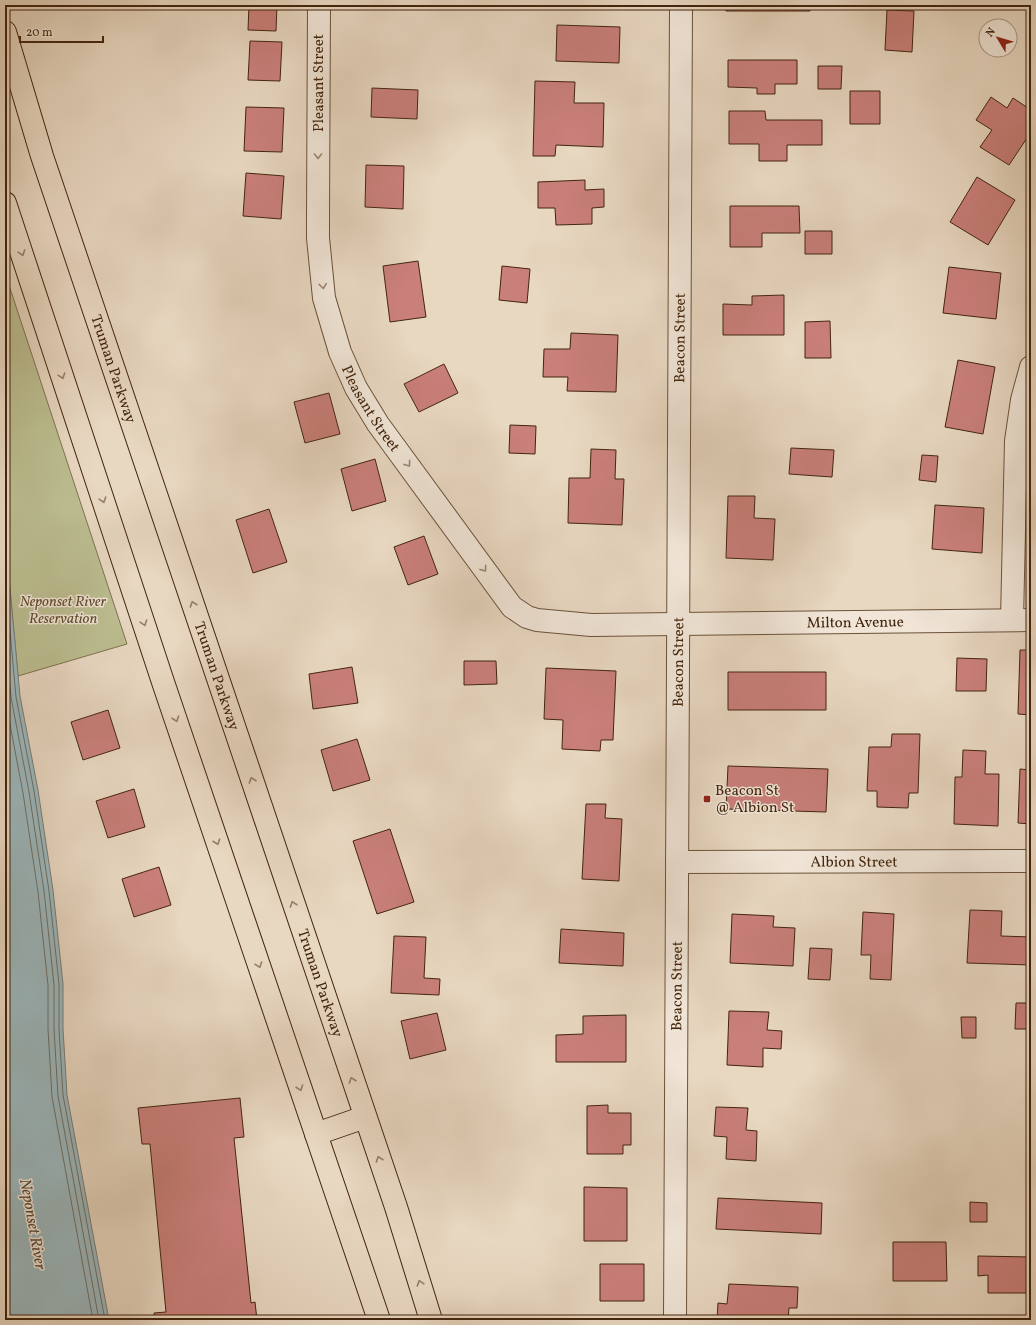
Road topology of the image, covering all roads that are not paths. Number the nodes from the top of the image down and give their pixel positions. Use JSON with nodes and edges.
{"nodes":[{"id":1,"x":319,"y":5,"type":"edge"},
{"id":2,"x":681,"y":5,"type":"edge"},
{"id":3,"x":5,"y":32,"type":"edge"},
{"id":4,"x":5,"y":203,"type":"edge"},
{"id":5,"x":1031,"y":367,"type":"edge"},
{"id":6,"x":1021,"y":620,"type":"edge"},
{"id":7,"x":679,"y":623,"type":"junction"},
{"id":8,"x":1031,"y":861,"type":"edge"},
{"id":9,"x":677,"y":862,"type":"junction"},
{"id":10,"x":365,"y":1117,"type":"junction"},
{"id":11,"x":316,"y":1134,"type":"junction"},
{"id":12,"x":379,"y":1320,"type":"edge"},
{"id":13,"x":431,"y":1320,"type":"edge"},
{"id":14,"x":675,"y":1320,"type":"edge"}],
"edges":[{"from":1,"to":7,"type":"street","name":"Pleasant Street","one_way":true},
{"from":2,"to":7,"type":"street","name":"Beacon Street"},
{"from":10,"to":3,"type":"main road","name":"Truman Parkway","one_way":true},
{"from":4,"to":11,"type":"main road","one_way":true},
{"from":5,"to":6,"type":"street"},
{"from":6,"to":7,"type":"street","name":"Milton Avenue"},
{"from":7,"to":9,"type":"street","name":"Beacon Street"},
{"from":8,"to":9,"type":"street","name":"Albion Street"},
{"from":9,"to":14,"type":"street","name":"Beacon Street"},
{"from":10,"to":11,"type":"main road"},
{"from":13,"to":10,"type":"main road","name":"Truman Parkway","one_way":true},
{"from":11,"to":12,"type":"main road"}]}
